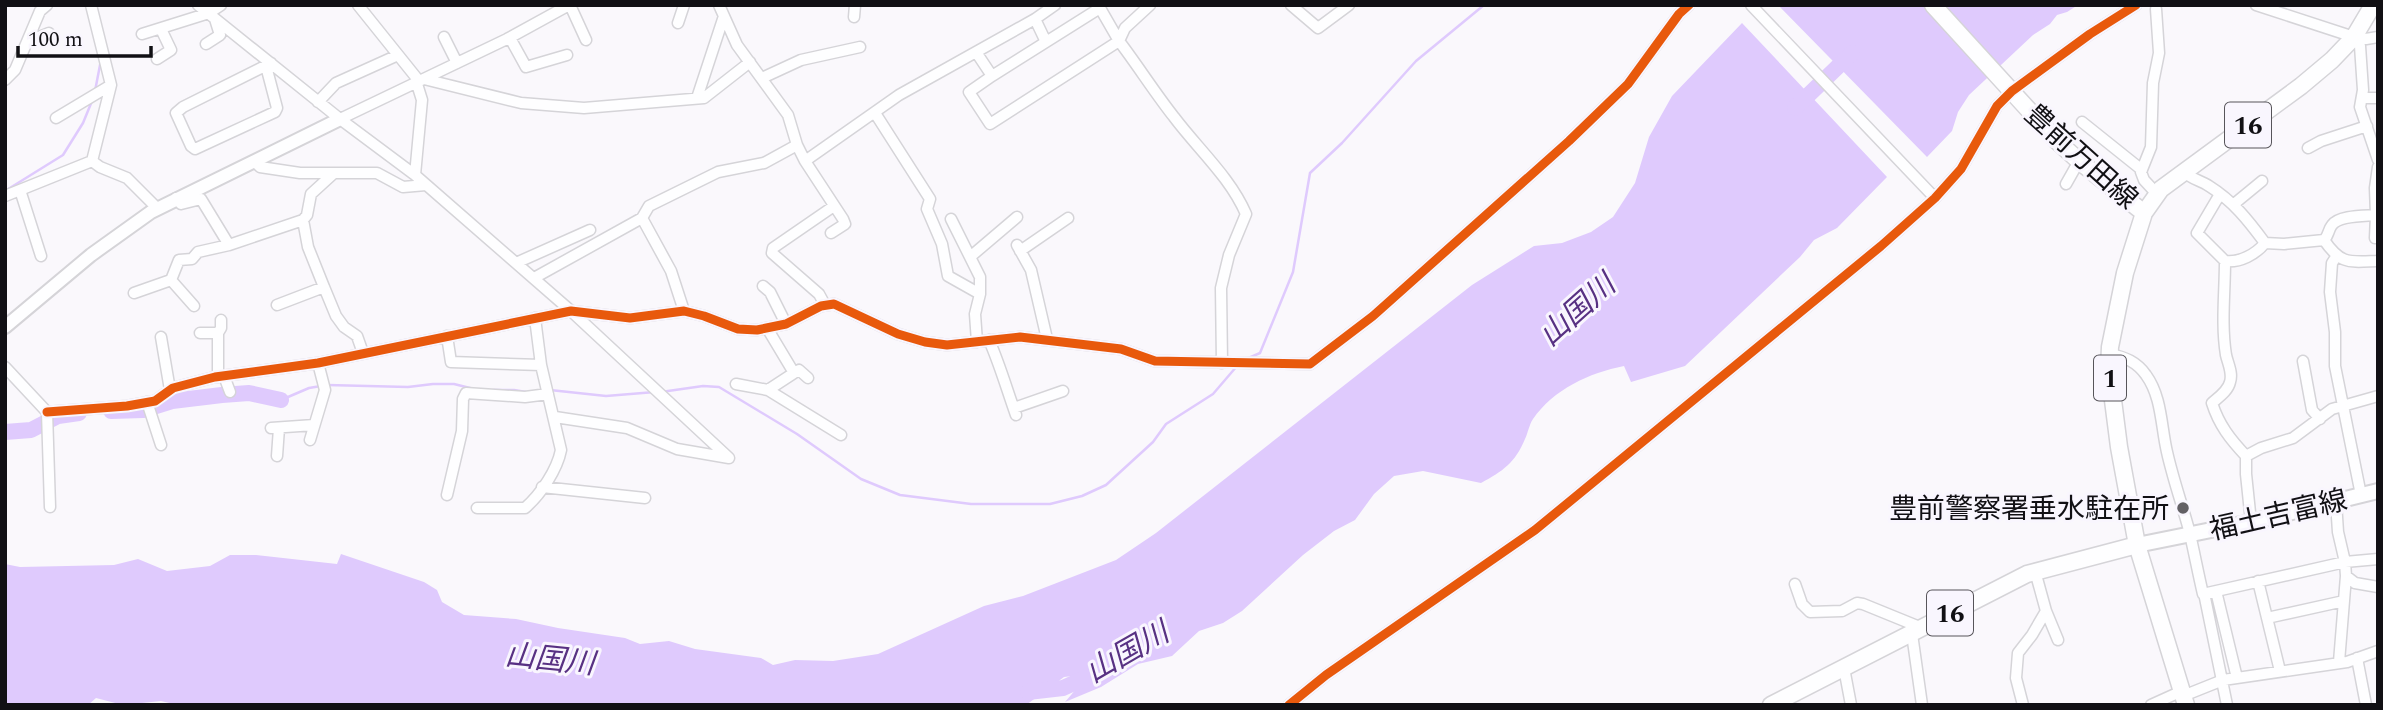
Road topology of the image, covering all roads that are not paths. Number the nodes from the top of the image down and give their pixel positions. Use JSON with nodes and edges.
{"nodes":[{"id":1,"x":47,"y":5,"type":"edge"},
{"id":2,"x":91,"y":5,"type":"edge"},
{"id":3,"x":198,"y":5,"type":"edge"},
{"id":4,"x":221,"y":5,"type":"edge"},
{"id":5,"x":358,"y":5,"type":"edge"},
{"id":6,"x":684,"y":5,"type":"edge"},
{"id":7,"x":719,"y":5,"type":"edge"},
{"id":8,"x":855,"y":5,"type":"edge"},
{"id":9,"x":1055,"y":5,"type":"edge"},
{"id":10,"x":1150,"y":5,"type":"edge"},
{"id":11,"x":1291,"y":5,"type":"edge"},
{"id":12,"x":1349,"y":5,"type":"edge"},
{"id":13,"x":1689,"y":5,"type":"edge"},
{"id":14,"x":1933,"y":5,"type":"edge"},
{"id":15,"x":2136,"y":5,"type":"edge"},
{"id":16,"x":2256,"y":5,"type":"edge"},
{"id":17,"x":2373,"y":5,"type":"edge"},
{"id":18,"x":568,"y":6,"type":"edge"},
{"id":19,"x":1751,"y":6,"type":"edge"},
{"id":20,"x":2156,"y":9,"type":"dead end"},
{"id":21,"x":212,"y":16,"type":"junction"},
{"id":22,"x":724,"y":16,"type":"junction"},
{"id":23,"x":854,"y":17,"type":"dead end"},
{"id":24,"x":1035,"y":19,"type":"junction"},
{"id":25,"x":678,"y":23,"type":"dead end"},
{"id":26,"x":161,"y":29,"type":"junction"},
{"id":27,"x":49,"y":33,"type":"dead end"},
{"id":28,"x":142,"y":34,"type":"dead end"},
{"id":29,"x":444,"y":37,"type":"dead end"},
{"id":30,"x":2354,"y":37,"type":"junction"},
{"id":31,"x":2378,"y":37,"type":"edge"},
{"id":32,"x":510,"y":38,"type":"junction"},
{"id":33,"x":586,"y":40,"type":"dead end"},
{"id":34,"x":1119,"y":41,"type":"junction"},
{"id":35,"x":27,"y":42,"type":"junction"},
{"id":36,"x":1046,"y":42,"type":"junction"},
{"id":37,"x":206,"y":44,"type":"dead end"},
{"id":38,"x":860,"y":47,"type":"dead end"},
{"id":39,"x":976,"y":52,"type":"junction"},
{"id":40,"x":398,"y":55,"type":"junction"},
{"id":41,"x":567,"y":55,"type":"dead end"},
{"id":42,"x":157,"y":59,"type":"dead end"},
{"id":43,"x":750,"y":62,"type":"junction"},
{"id":44,"x":457,"y":63,"type":"junction"},
{"id":45,"x":268,"y":64,"type":"junction"},
{"id":46,"x":992,"y":76,"type":"junction"},
{"id":47,"x":762,"y":78,"type":"junction"},
{"id":48,"x":5,"y":80,"type":"edge"},
{"id":49,"x":420,"y":81,"type":"junction"},
{"id":50,"x":111,"y":85,"type":"junction"},
{"id":51,"x":2009,"y":88,"type":"junction"},
{"id":52,"x":2378,"y":97,"type":"edge"},
{"id":53,"x":696,"y":98,"type":"junction"},
{"id":54,"x":2362,"y":98,"type":"junction"},
{"id":55,"x":318,"y":102,"type":"junction"},
{"id":56,"x":876,"y":113,"type":"junction"},
{"id":57,"x":56,"y":118,"type":"dead end"},
{"id":58,"x":340,"y":119,"type":"junction"},
{"id":59,"x":2082,"y":122,"type":"dead end"},
{"id":60,"x":2367,"y":126,"type":"junction"},
{"id":61,"x":797,"y":145,"type":"junction"},
{"id":62,"x":2308,"y":148,"type":"dead end"},
{"id":63,"x":2378,"y":159,"type":"edge"},
{"id":64,"x":254,"y":160,"type":"junction"},
{"id":65,"x":92,"y":161,"type":"junction"},
{"id":66,"x":805,"y":161,"type":"junction"},
{"id":67,"x":2079,"y":161,"type":"junction"},
{"id":68,"x":2378,"y":167,"type":"edge"},
{"id":69,"x":2141,"y":170,"type":"junction"},
{"id":70,"x":2184,"y":172,"type":"junction"},
{"id":71,"x":335,"y":173,"type":"junction"},
{"id":72,"x":415,"y":176,"type":"junction"},
{"id":73,"x":2262,"y":181,"type":"dead end"},
{"id":74,"x":2066,"y":184,"type":"dead end"},
{"id":75,"x":426,"y":185,"type":"junction"},
{"id":76,"x":20,"y":190,"type":"junction"},
{"id":77,"x":1931,"y":194,"type":"junction"},
{"id":78,"x":2157,"y":194,"type":"junction"},
{"id":79,"x":2220,"y":194,"type":"junction"},
{"id":80,"x":5,"y":196,"type":"edge"},
{"id":81,"x":176,"y":198,"type":"junction"},
{"id":82,"x":2234,"y":204,"type":"junction"},
{"id":83,"x":834,"y":206,"type":"junction"},
{"id":84,"x":157,"y":208,"type":"junction"},
{"id":85,"x":2144,"y":213,"type":"junction"},
{"id":86,"x":2377,"y":216,"type":"edge"},
{"id":87,"x":1017,"y":217,"type":"dead end"},
{"id":88,"x":642,"y":218,"type":"junction"},
{"id":89,"x":1069,"y":218,"type":"dead end"},
{"id":90,"x":951,"y":219,"type":"dead end"},
{"id":91,"x":303,"y":220,"type":"junction"},
{"id":92,"x":590,"y":230,"type":"dead end"},
{"id":93,"x":831,"y":233,"type":"dead end"},
{"id":94,"x":2378,"y":238,"type":"edge"},
{"id":95,"x":2324,"y":240,"type":"junction"},
{"id":96,"x":2265,"y":243,"type":"junction"},
{"id":97,"x":229,"y":245,"type":"junction"},
{"id":98,"x":41,"y":256,"type":"dead end"},
{"id":99,"x":970,"y":257,"type":"junction"},
{"id":100,"x":2336,"y":257,"type":"junction"},
{"id":101,"x":2225,"y":261,"type":"junction"},
{"id":102,"x":2378,"y":261,"type":"edge"},
{"id":103,"x":516,"y":263,"type":"junction"},
{"id":104,"x":534,"y":278,"type":"junction"},
{"id":105,"x":171,"y":281,"type":"junction"},
{"id":106,"x":763,"y":286,"type":"dead end"},
{"id":107,"x":324,"y":287,"type":"junction"},
{"id":108,"x":134,"y":293,"type":"dead end"},
{"id":109,"x":980,"y":294,"type":"junction"},
{"id":110,"x":277,"y":305,"type":"dead end"},
{"id":111,"x":825,"y":305,"type":"junction"},
{"id":112,"x":194,"y":306,"type":"dead end"},
{"id":113,"x":571,"y":311,"type":"junction"},
{"id":114,"x":684,"y":312,"type":"junction"},
{"id":115,"x":535,"y":318,"type":"junction"},
{"id":116,"x":221,"y":320,"type":"dead end"},
{"id":117,"x":786,"y":324,"type":"junction"},
{"id":118,"x":5,"y":327,"type":"edge"},
{"id":119,"x":767,"y":328,"type":"junction"},
{"id":120,"x":200,"y":333,"type":"dead end"},
{"id":121,"x":218,"y":333,"type":"junction"},
{"id":122,"x":447,"y":336,"type":"junction"},
{"id":123,"x":161,"y":337,"type":"dead end"},
{"id":124,"x":1047,"y":339,"type":"junction"},
{"id":125,"x":989,"y":340,"type":"junction"},
{"id":126,"x":977,"y":342,"type":"junction"},
{"id":127,"x":363,"y":353,"type":"junction"},
{"id":128,"x":2110,"y":354,"type":"junction"},
{"id":129,"x":2303,"y":361,"type":"dead end"},
{"id":130,"x":318,"y":363,"type":"junction"},
{"id":131,"x":1222,"y":363,"type":"junction"},
{"id":132,"x":541,"y":365,"type":"junction"},
{"id":133,"x":5,"y":367,"type":"edge"},
{"id":134,"x":794,"y":373,"type":"junction"},
{"id":135,"x":221,"y":376,"type":"junction"},
{"id":136,"x":808,"y":378,"type":"dead end"},
{"id":137,"x":736,"y":384,"type":"dead end"},
{"id":138,"x":170,"y":390,"type":"junction"},
{"id":139,"x":768,"y":390,"type":"junction"},
{"id":140,"x":1063,"y":391,"type":"dead end"},
{"id":141,"x":230,"y":392,"type":"dead end"},
{"id":142,"x":548,"y":394,"type":"junction"},
{"id":143,"x":2378,"y":396,"type":"edge"},
{"id":144,"x":147,"y":402,"type":"junction"},
{"id":145,"x":2343,"y":407,"type":"junction"},
{"id":146,"x":47,"y":412,"type":"junction"},
{"id":147,"x":555,"y":417,"type":"junction"},
{"id":148,"x":2320,"y":419,"type":"junction"},
{"id":149,"x":314,"y":425,"type":"junction"},
{"id":150,"x":841,"y":435,"type":"dead end"},
{"id":151,"x":310,"y":440,"type":"dead end"},
{"id":152,"x":161,"y":445,"type":"dead end"},
{"id":153,"x":277,"y":456,"type":"dead end"},
{"id":154,"x":2246,"y":456,"type":"junction"},
{"id":155,"x":542,"y":487,"type":"junction"},
{"id":156,"x":2378,"y":491,"type":"edge"},
{"id":157,"x":447,"y":495,"type":"dead end"},
{"id":158,"x":2361,"y":495,"type":"junction"},
{"id":159,"x":645,"y":498,"type":"dead end"},
{"id":160,"x":2336,"y":502,"type":"junction"},
{"id":161,"x":50,"y":507,"type":"dead end"},
{"id":162,"x":477,"y":508,"type":"dead end"},
{"id":163,"x":2251,"y":522,"type":"junction"},
{"id":164,"x":2190,"y":534,"type":"junction"},
{"id":165,"x":2137,"y":545,"type":"junction"},
{"id":166,"x":2378,"y":559,"type":"edge"},
{"id":167,"x":2345,"y":562,"type":"junction"},
{"id":168,"x":2035,"y":571,"type":"junction"},
{"id":169,"x":2346,"y":576,"type":"junction"},
{"id":170,"x":2259,"y":582,"type":"junction"},
{"id":171,"x":1795,"y":584,"type":"dead end"},
{"id":172,"x":2378,"y":587,"type":"edge"},
{"id":173,"x":2216,"y":591,"type":"junction"},
{"id":174,"x":2204,"y":593,"type":"junction"},
{"id":175,"x":2344,"y":601,"type":"junction"},
{"id":176,"x":2046,"y":611,"type":"junction"},
{"id":177,"x":2267,"y":618,"type":"junction"},
{"id":178,"x":1917,"y":631,"type":"junction"},
{"id":179,"x":2058,"y":640,"type":"dead end"},
{"id":180,"x":2378,"y":651,"type":"edge"},
{"id":181,"x":2357,"y":658,"type":"junction"},
{"id":182,"x":2339,"y":662,"type":"junction"},
{"id":183,"x":1844,"y":668,"type":"junction"},
{"id":184,"x":2280,"y":671,"type":"junction"},
{"id":185,"x":2236,"y":678,"type":"junction"},
{"id":186,"x":2223,"y":680,"type":"junction"},
{"id":187,"x":2184,"y":697,"type":"edge"},
{"id":188,"x":1289,"y":705,"type":"edge"},
{"id":189,"x":1771,"y":705,"type":"edge"},
{"id":190,"x":1851,"y":705,"type":"edge"},
{"id":191,"x":1922,"y":705,"type":"edge"},
{"id":192,"x":2023,"y":705,"type":"edge"},
{"id":193,"x":2151,"y":705,"type":"edge"},
{"id":194,"x":2227,"y":705,"type":"edge"},
{"id":195,"x":2365,"y":705,"type":"edge"}],
"edges":[{"from":1,"to":35,"type":"street"},
{"from":2,"to":50,"type":"street"},
{"from":3,"to":21,"type":"street"},
{"from":4,"to":21,"type":"street"},
{"from":5,"to":40,"type":"street"},
{"from":6,"to":25,"type":"street"},
{"from":7,"to":22,"type":"street"},
{"from":8,"to":23,"type":"street"},
{"from":9,"to":24,"type":"street"},
{"from":10,"to":34,"type":"street"},
{"from":11,"to":12,"type":"street"},
{"from":13,"to":131,"type":"street"},
{"from":14,"to":51,"type":"main road","name":"豊前万田線"},
{"from":15,"to":51,"type":"street"},
{"from":16,"to":30,"type":"street"},
{"from":17,"to":30,"type":"main road","number":"16"},
{"from":18,"to":32,"type":"street"},
{"from":18,"to":33,"type":"street"},
{"from":19,"to":77,"type":"street"},
{"from":20,"to":69,"type":"street"},
{"from":21,"to":26,"type":"street"},
{"from":21,"to":37,"type":"street"},
{"from":21,"to":45,"type":"street"},
{"from":22,"to":43,"type":"street"},
{"from":22,"to":53,"type":"street"},
{"from":24,"to":36,"type":"street"},
{"from":24,"to":39,"type":"street"},
{"from":26,"to":28,"type":"street"},
{"from":26,"to":42,"type":"street"},
{"from":27,"to":35,"type":"street"},
{"from":29,"to":44,"type":"street"},
{"from":30,"to":31,"type":"street"},
{"from":30,"to":54,"type":"street"},
{"from":30,"to":70,"type":"main road","number":"16"},
{"from":32,"to":41,"type":"street"},
{"from":32,"to":44,"type":"street"},
{"from":34,"to":36,"type":"street"},
{"from":34,"to":46,"type":"street"},
{"from":34,"to":131,"type":"street"},
{"from":35,"to":48,"type":"street"},
{"from":36,"to":46,"type":"street"},
{"from":38,"to":47,"type":"street"},
{"from":39,"to":46,"type":"street"},
{"from":39,"to":56,"type":"street"},
{"from":40,"to":49,"type":"street"},
{"from":40,"to":55,"type":"street"},
{"from":43,"to":47,"type":"street"},
{"from":43,"to":53,"type":"street"},
{"from":44,"to":49,"type":"street"},
{"from":45,"to":45,"type":"street"},
{"from":45,"to":55,"type":"street"},
{"from":47,"to":61,"type":"street"},
{"from":49,"to":53,"type":"street"},
{"from":49,"to":58,"type":"street"},
{"from":49,"to":72,"type":"street"},
{"from":50,"to":57,"type":"street"},
{"from":50,"to":65,"type":"street"},
{"from":51,"to":67,"type":"main road","name":"豊前万田線"},
{"from":51,"to":77,"type":"street"},
{"from":52,"to":54,"type":"street"},
{"from":54,"to":60,"type":"street"},
{"from":55,"to":58,"type":"street"},
{"from":56,"to":66,"type":"street"},
{"from":56,"to":109,"type":"street"},
{"from":58,"to":64,"type":"street"},
{"from":58,"to":72,"type":"street"},
{"from":59,"to":69,"type":"street"},
{"from":60,"to":62,"type":"street"},
{"from":60,"to":63,"type":"street"},
{"from":61,"to":66,"type":"street"},
{"from":61,"to":88,"type":"street"},
{"from":64,"to":71,"type":"street"},
{"from":64,"to":81,"type":"street"},
{"from":65,"to":76,"type":"street"},
{"from":65,"to":84,"type":"street"},
{"from":66,"to":83,"type":"street"},
{"from":67,"to":74,"type":"street"},
{"from":67,"to":85,"type":"main road","name":"豊前万田線"},
{"from":68,"to":86,"type":"street"},
{"from":69,"to":78,"type":"street"},
{"from":70,"to":78,"type":"main road","number":"16"},
{"from":70,"to":79,"type":"street"},
{"from":71,"to":75,"type":"street"},
{"from":71,"to":91,"type":"street"},
{"from":72,"to":75,"type":"street"},
{"from":73,"to":82,"type":"street"},
{"from":75,"to":103,"type":"street"},
{"from":76,"to":80,"type":"street"},
{"from":76,"to":98,"type":"street"},
{"from":77,"to":188,"type":"street"},
{"from":78,"to":85,"type":"main road","number":"16"},
{"from":79,"to":82,"type":"street"},
{"from":79,"to":101,"type":"street"},
{"from":81,"to":84,"type":"street"},
{"from":81,"to":97,"type":"street"},
{"from":82,"to":96,"type":"street"},
{"from":83,"to":93,"type":"street"},
{"from":83,"to":111,"type":"street"},
{"from":84,"to":118,"type":"street"},
{"from":85,"to":128,"type":"main road","name":"豊前万田線","number":"1"},
{"from":86,"to":94,"type":"street"},
{"from":86,"to":95,"type":"street"},
{"from":87,"to":99,"type":"street"},
{"from":88,"to":104,"type":"street"},
{"from":88,"to":114,"type":"street"},
{"from":89,"to":124,"type":"street"},
{"from":90,"to":99,"type":"street"},
{"from":91,"to":97,"type":"street"},
{"from":91,"to":107,"type":"street"},
{"from":92,"to":103,"type":"street"},
{"from":95,"to":96,"type":"street"},
{"from":95,"to":100,"type":"street"},
{"from":96,"to":101,"type":"street"},
{"from":97,"to":105,"type":"street"},
{"from":99,"to":109,"type":"street"},
{"from":100,"to":102,"type":"street"},
{"from":100,"to":145,"type":"street"},
{"from":101,"to":154,"type":"street"},
{"from":103,"to":104,"type":"street"},
{"from":104,"to":113,"type":"street"},
{"from":105,"to":108,"type":"street"},
{"from":105,"to":112,"type":"street"},
{"from":106,"to":117,"type":"street"},
{"from":107,"to":110,"type":"street"},
{"from":107,"to":127,"type":"street"},
{"from":109,"to":126,"type":"street"},
{"from":111,"to":117,"type":"street"},
{"from":111,"to":126,"type":"street"},
{"from":113,"to":114,"type":"street"},
{"from":113,"to":115,"type":"street"},
{"from":113,"to":147,"type":"street"},
{"from":114,"to":119,"type":"street"},
{"from":115,"to":122,"type":"street"},
{"from":115,"to":132,"type":"street"},
{"from":116,"to":121,"type":"street"},
{"from":117,"to":119,"type":"street"},
{"from":119,"to":134,"type":"street"},
{"from":120,"to":121,"type":"street"},
{"from":121,"to":135,"type":"street"},
{"from":122,"to":127,"type":"street"},
{"from":122,"to":132,"type":"street"},
{"from":123,"to":138,"type":"street"},
{"from":124,"to":125,"type":"street"},
{"from":124,"to":131,"type":"street"},
{"from":125,"to":126,"type":"street"},
{"from":125,"to":140,"type":"street"},
{"from":127,"to":130,"type":"street"},
{"from":128,"to":164,"type":"street"},
{"from":128,"to":165,"type":"main road","name":"豊前万田線","number":"1"},
{"from":129,"to":148,"type":"street"},
{"from":130,"to":135,"type":"street"},
{"from":130,"to":149,"type":"street"},
{"from":132,"to":142,"type":"street"},
{"from":133,"to":146,"type":"street"},
{"from":134,"to":136,"type":"street"},
{"from":134,"to":139,"type":"street"},
{"from":135,"to":138,"type":"street"},
{"from":135,"to":141,"type":"street"},
{"from":137,"to":139,"type":"street"},
{"from":138,"to":144,"type":"street"},
{"from":139,"to":150,"type":"street"},
{"from":142,"to":147,"type":"street"},
{"from":142,"to":157,"type":"street"},
{"from":143,"to":145,"type":"street"},
{"from":144,"to":146,"type":"street"},
{"from":144,"to":152,"type":"street"},
{"from":145,"to":148,"type":"street"},
{"from":145,"to":158,"type":"street"},
{"from":146,"to":161,"type":"street"},
{"from":147,"to":155,"type":"street"},
{"from":148,"to":154,"type":"street"},
{"from":149,"to":151,"type":"street"},
{"from":149,"to":153,"type":"street"},
{"from":154,"to":163,"type":"street"},
{"from":155,"to":159,"type":"street"},
{"from":155,"to":162,"type":"street"},
{"from":156,"to":158,"type":"main road","name":"福土吉富線"},
{"from":158,"to":160,"type":"main road","name":"福土吉富線"},
{"from":160,"to":163,"type":"main road","name":"福土吉富線"},
{"from":160,"to":167,"type":"street"},
{"from":163,"to":164,"type":"main road","name":"福土吉富線"},
{"from":164,"to":165,"type":"main road","name":"福土吉富線"},
{"from":164,"to":174,"type":"street"},
{"from":165,"to":168,"type":"main road","number":"16"},
{"from":165,"to":187,"type":"main road","name":"豊前万田線","number":"1"},
{"from":166,"to":167,"type":"street"},
{"from":167,"to":169,"type":"street"},
{"from":167,"to":170,"type":"street"},
{"from":168,"to":176,"type":"street"},
{"from":168,"to":178,"type":"main road","number":"16"},
{"from":169,"to":172,"type":"street"},
{"from":169,"to":175,"type":"street"},
{"from":170,"to":173,"type":"street"},
{"from":170,"to":177,"type":"street"},
{"from":171,"to":178,"type":"street"},
{"from":173,"to":174,"type":"street"},
{"from":173,"to":185,"type":"street"},
{"from":174,"to":186,"type":"street"},
{"from":175,"to":177,"type":"street"},
{"from":175,"to":182,"type":"street"},
{"from":176,"to":179,"type":"street"},
{"from":176,"to":192,"type":"street"},
{"from":177,"to":184,"type":"street"},
{"from":178,"to":183,"type":"main road","number":"16"},
{"from":178,"to":191,"type":"street"},
{"from":180,"to":181,"type":"street"},
{"from":181,"to":182,"type":"street"},
{"from":181,"to":195,"type":"street"},
{"from":182,"to":184,"type":"street"},
{"from":183,"to":189,"type":"main road","number":"16"},
{"from":183,"to":190,"type":"street"},
{"from":184,"to":185,"type":"street"},
{"from":185,"to":186,"type":"street"},
{"from":186,"to":187,"type":"street"},
{"from":186,"to":194,"type":"street"},
{"from":187,"to":193,"type":"street"}]}
